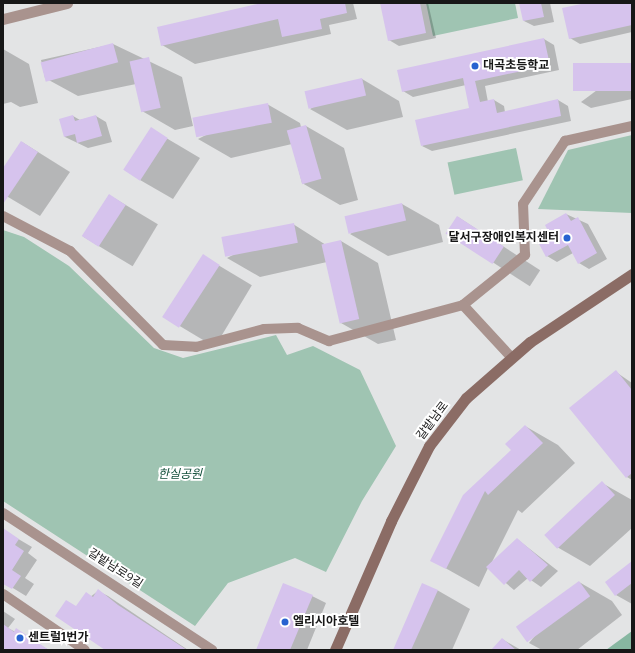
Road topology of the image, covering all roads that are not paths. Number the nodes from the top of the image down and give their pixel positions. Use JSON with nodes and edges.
{"nodes":[{"id":1,"x":66,"y":3,"type":"edge"},
{"id":2,"x":3,"y":19,"type":"edge"},
{"id":3,"x":632,"y":126,"type":"edge"},
{"id":4,"x":3,"y":216,"type":"edge"},
{"id":5,"x":632,"y":274,"type":"edge"},
{"id":6,"x":463,"y":305,"type":"junction"},
{"id":7,"x":511,"y":357,"type":"junction"},
{"id":8,"x":3,"y":513,"type":"edge"},
{"id":9,"x":3,"y":594,"type":"edge"},
{"id":10,"x":85,"y":650,"type":"edge"},
{"id":11,"x":212,"y":650,"type":"edge"},
{"id":12,"x":335,"y":650,"type":"edge"}],
"edges":[{"from":1,"to":2,"type":"street"},
{"from":3,"to":6,"type":"street"},
{"from":4,"to":6,"type":"street"},
{"from":5,"to":7,"type":"main road","name":"갈밭남로"},
{"from":6,"to":7,"type":"street"},
{"from":7,"to":12,"type":"main road","name":"갈밭남로"},
{"from":8,"to":11,"type":"street","name":"갈밭남로9길"},
{"from":9,"to":10,"type":"street"}]}
